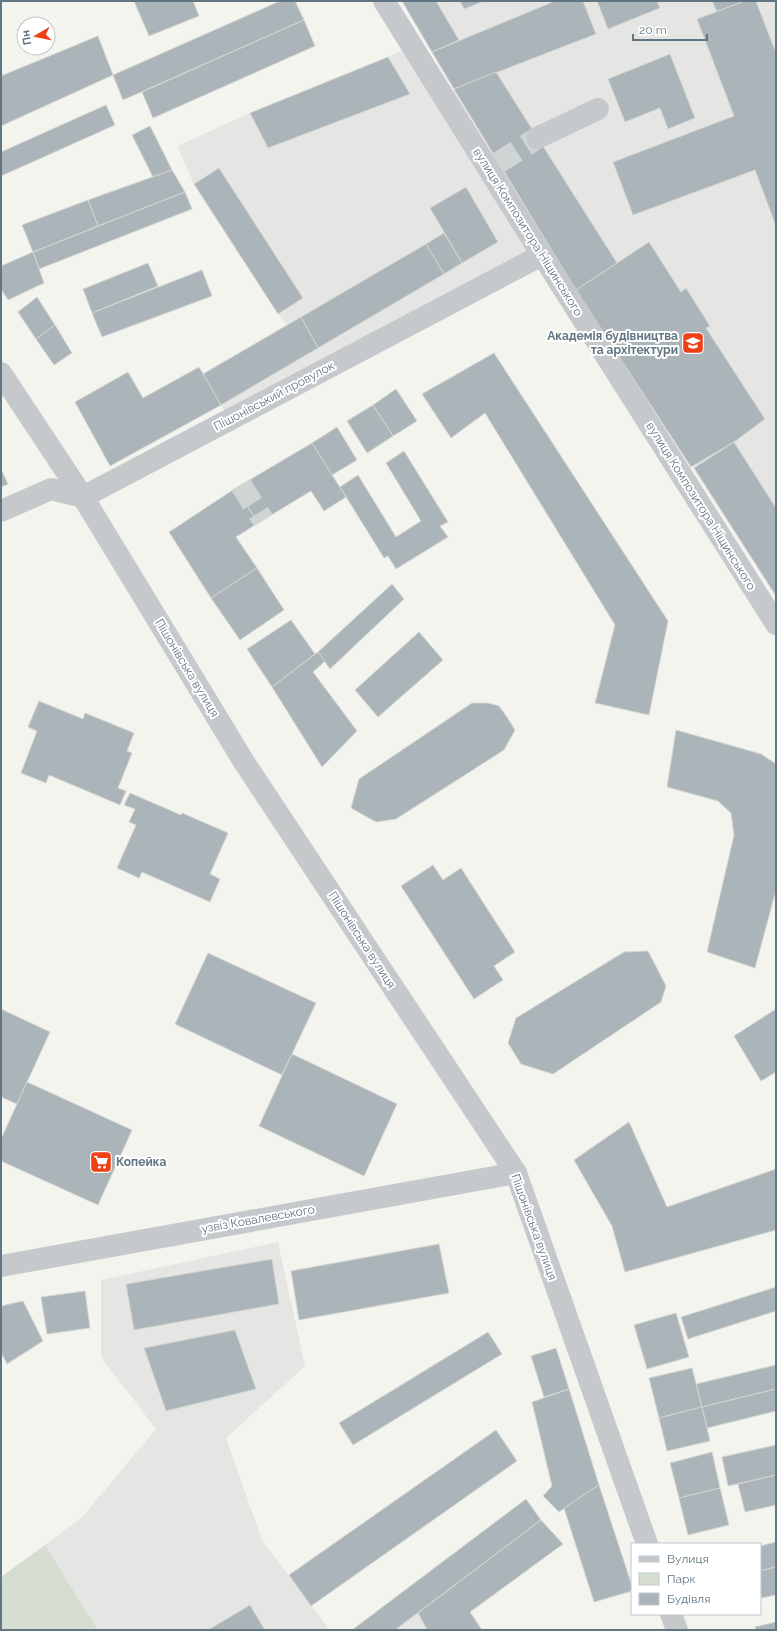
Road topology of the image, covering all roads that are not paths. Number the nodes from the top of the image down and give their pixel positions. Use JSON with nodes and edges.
{"nodes":[{"id":1,"x":384,"y":1,"type":"edge"},
{"id":2,"x":598,"y":109,"type":"dead end"},
{"id":3,"x":537,"y":138,"type":"tunnel mouth"},
{"id":4,"x":542,"y":255,"type":"junction"},
{"id":5,"x":1,"y":373,"type":"edge"},
{"id":6,"x":83,"y":497,"type":"junction"},
{"id":7,"x":1,"y":511,"type":"edge"},
{"id":8,"x":776,"y":624,"type":"edge"},
{"id":9,"x":516,"y":1173,"type":"junction"},
{"id":10,"x":1,"y":1266,"type":"edge"},
{"id":11,"x":646,"y":1543,"type":"edge"},
{"id":12,"x":671,"y":1615,"type":"edge"},
{"id":13,"x":677,"y":1630,"type":"edge"}],
"edges":[{"from":1,"to":4,"type":"street","name":"вулиця Композитора Ніщинського"},
{"from":2,"to":3,"type":"street"},
{"from":4,"to":6,"type":"street","name":"Пішонівський провулок"},
{"from":4,"to":8,"type":"street","name":"вулиця Композитора Ніщинського"},
{"from":5,"to":6,"type":"street","name":"Пішонівська вулиця"},
{"from":6,"to":7,"type":"street"},
{"from":6,"to":9,"type":"street","name":"Пішонівська вулиця"},
{"from":9,"to":10,"type":"street","name":"узвіз Ковалевського"},
{"from":9,"to":11,"type":"street","name":"Пішонівська вулиця"},
{"from":12,"to":13,"type":"street"}]}
